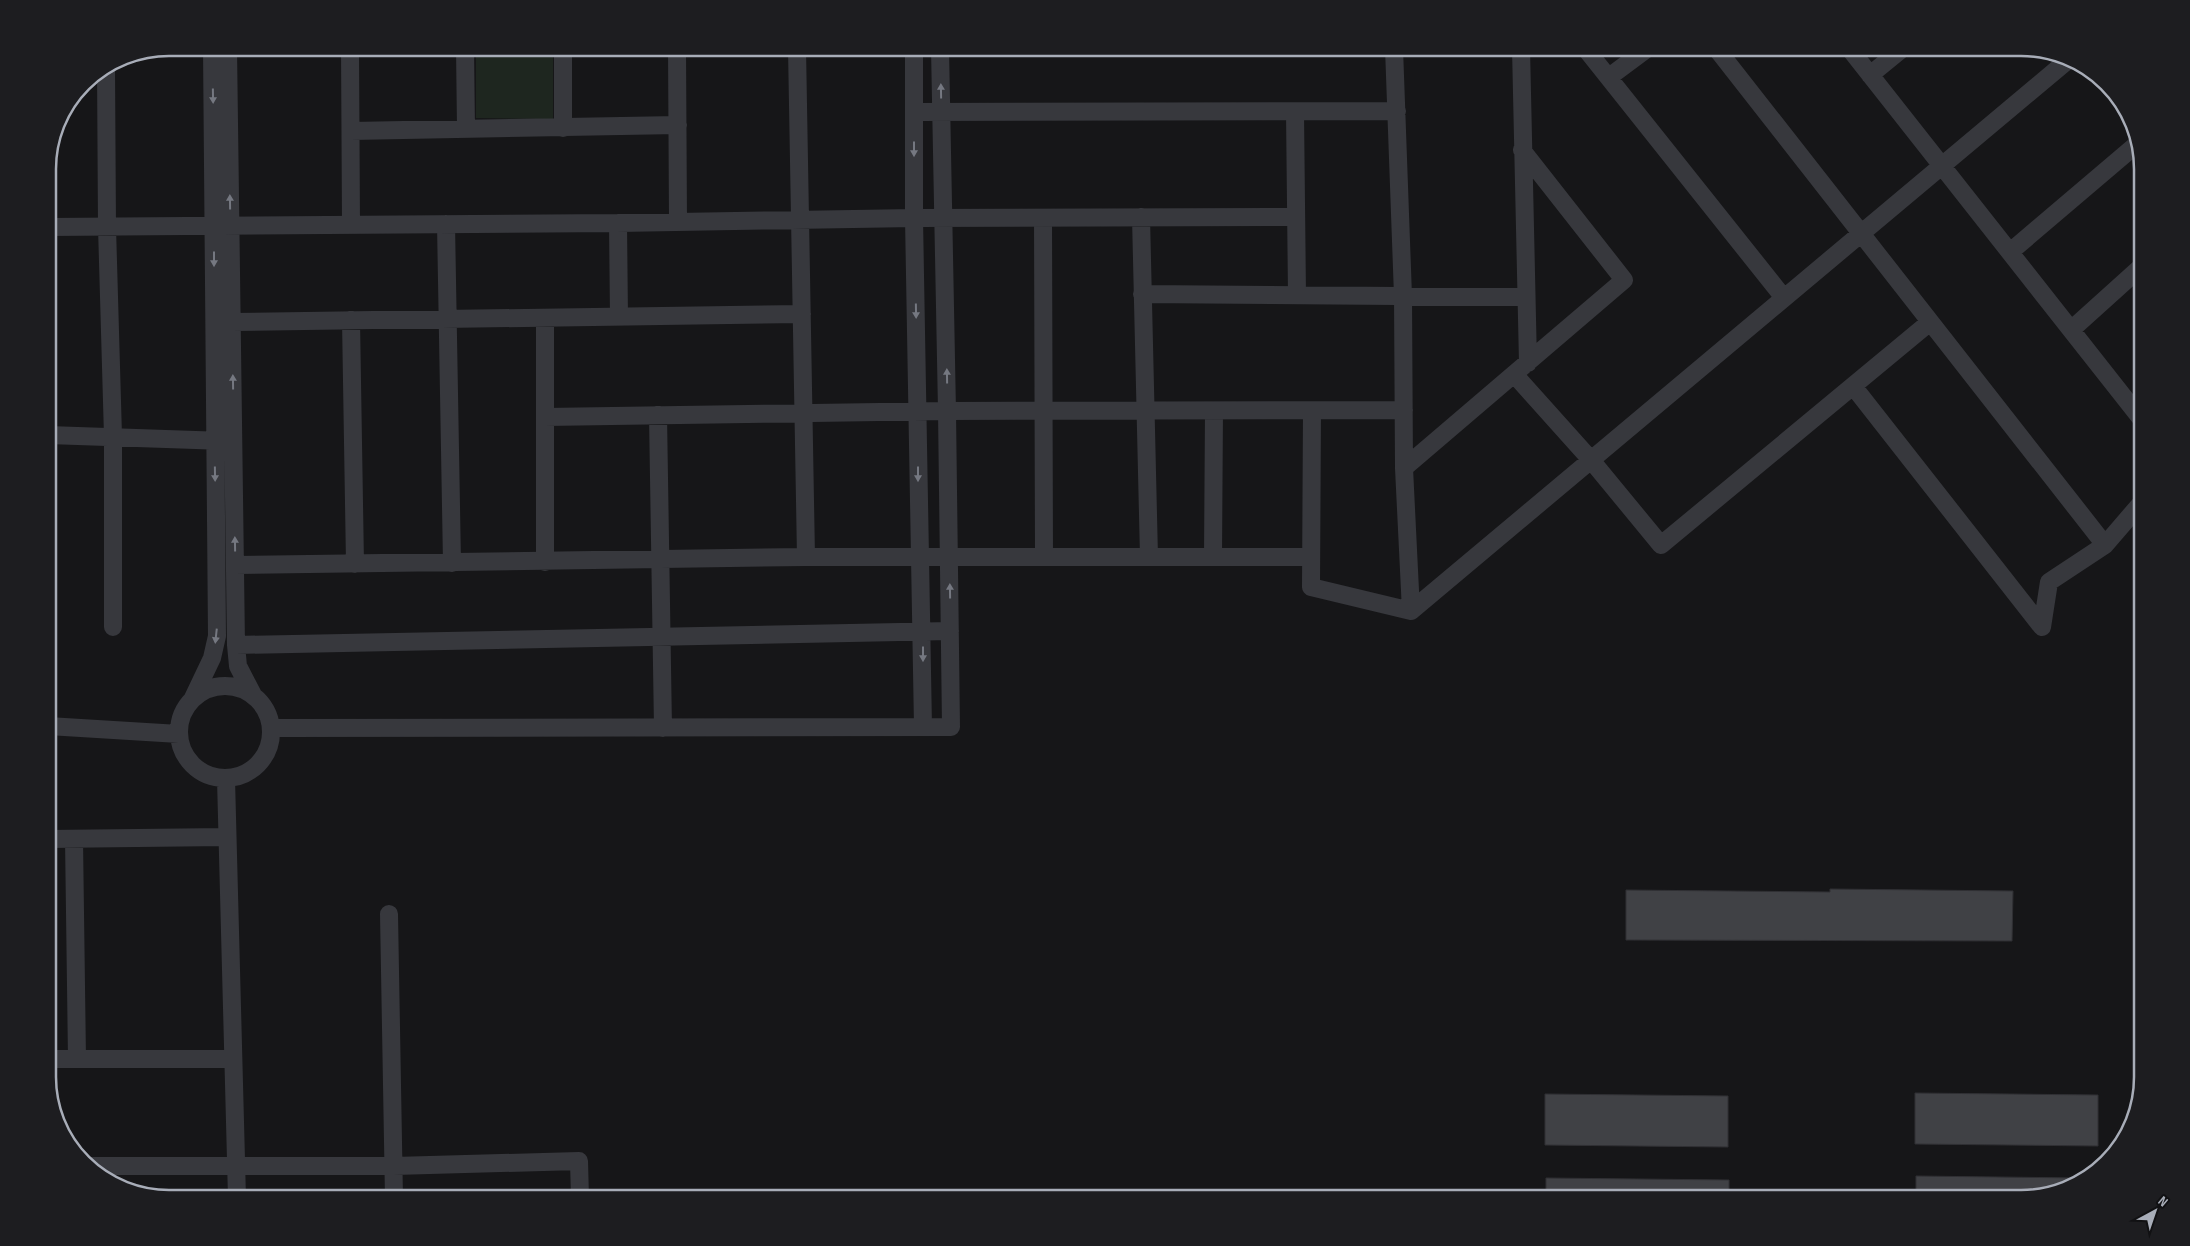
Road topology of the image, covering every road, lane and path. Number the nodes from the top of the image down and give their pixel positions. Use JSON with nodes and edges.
{"nodes":[{"id":1,"x":212,"y":56,"type":"edge"},
{"id":2,"x":228,"y":56,"type":"edge"},
{"id":3,"x":350,"y":56,"type":"edge"},
{"id":4,"x":465,"y":56,"type":"edge"},
{"id":5,"x":563,"y":56,"type":"edge"},
{"id":6,"x":677,"y":56,"type":"edge"},
{"id":7,"x":797,"y":56,"type":"edge"},
{"id":8,"x":914,"y":56,"type":"edge"},
{"id":9,"x":940,"y":56,"type":"edge"},
{"id":10,"x":1394,"y":56,"type":"edge"},
{"id":11,"x":1521,"y":56,"type":"edge"},
{"id":12,"x":1592,"y":56,"type":"edge"},
{"id":13,"x":1637,"y":56,"type":"edge"},
{"id":14,"x":1722,"y":56,"type":"edge"},
{"id":15,"x":1855,"y":56,"type":"edge"},
{"id":16,"x":1893,"y":56,"type":"edge"},
{"id":17,"x":2063,"y":65,"type":"edge"},
{"id":18,"x":1870,"y":75,"type":"junction"},
{"id":19,"x":106,"y":76,"type":"edge"},
{"id":20,"x":1609,"y":77,"type":"junction"},
{"id":21,"x":1397,"y":111,"type":"junction"},
{"id":22,"x":914,"y":112,"type":"junction"},
{"id":23,"x":1295,"y":112,"type":"junction"},
{"id":24,"x":942,"y":114,"type":"junction"},
{"id":25,"x":678,"y":125,"type":"junction"},
{"id":26,"x":563,"y":128,"type":"junction"},
{"id":27,"x":466,"y":129,"type":"junction"},
{"id":28,"x":351,"y":132,"type":"junction"},
{"id":29,"x":2132,"y":148,"type":"edge"},
{"id":30,"x":1522,"y":150,"type":"junction"},
{"id":31,"x":1942,"y":166,"type":"junction"},
{"id":32,"x":1141,"y":217,"type":"junction"},
{"id":33,"x":1296,"y":217,"type":"junction"},
{"id":34,"x":914,"y":218,"type":"junction"},
{"id":35,"x":944,"y":218,"type":"junction"},
{"id":36,"x":1044,"y":218,"type":"junction"},
{"id":37,"x":800,"y":220,"type":"junction"},
{"id":38,"x":678,"y":221,"type":"junction"},
{"id":39,"x":618,"y":223,"type":"junction"},
{"id":40,"x":446,"y":224,"type":"junction"},
{"id":41,"x":222,"y":225,"type":"junction"},
{"id":42,"x":351,"y":225,"type":"junction"},
{"id":43,"x":107,"y":226,"type":"junction"},
{"id":44,"x":56,"y":227,"type":"edge"},
{"id":45,"x":1861,"y":234,"type":"junction"},
{"id":46,"x":2010,"y":252,"type":"junction"},
{"id":47,"x":2134,"y":273,"type":"edge"},
{"id":48,"x":1142,"y":294,"type":"junction"},
{"id":49,"x":1297,"y":295,"type":"junction"},
{"id":50,"x":1402,"y":296,"type":"junction"},
{"id":51,"x":1526,"y":297,"type":"junction"},
{"id":52,"x":1784,"y":298,"type":"junction"},
{"id":53,"x":802,"y":314,"type":"junction"},
{"id":54,"x":619,"y":317,"type":"junction"},
{"id":55,"x":545,"y":318,"type":"junction"},
{"id":56,"x":448,"y":319,"type":"junction"},
{"id":57,"x":351,"y":320,"type":"junction"},
{"id":58,"x":232,"y":322,"type":"junction"},
{"id":59,"x":1930,"y":322,"type":"junction"},
{"id":60,"x":2071,"y":330,"type":"junction"},
{"id":61,"x":1528,"y":362,"type":"junction"},
{"id":62,"x":1514,"y":374,"type":"junction"},
{"id":63,"x":1853,"y":386,"type":"junction"},
{"id":64,"x":1404,"y":410,"type":"junction"},
{"id":65,"x":2134,"y":410,"type":"edge"},
{"id":66,"x":918,"y":411,"type":"junction"},
{"id":67,"x":948,"y":411,"type":"junction"},
{"id":68,"x":1044,"y":411,"type":"junction"},
{"id":69,"x":1146,"y":411,"type":"junction"},
{"id":70,"x":1214,"y":411,"type":"junction"},
{"id":71,"x":1312,"y":411,"type":"junction"},
{"id":72,"x":804,"y":413,"type":"junction"},
{"id":73,"x":658,"y":415,"type":"junction"},
{"id":74,"x":545,"y":417,"type":"junction"},
{"id":75,"x":56,"y":435,"type":"edge"},
{"id":76,"x":113,"y":436,"type":"junction"},
{"id":77,"x":215,"y":440,"type":"junction"},
{"id":78,"x":234,"y":441,"type":"junction"},
{"id":79,"x":1591,"y":460,"type":"junction"},
{"id":80,"x":1404,"y":468,"type":"junction"},
{"id":81,"x":2134,"y":511,"type":"edge"},
{"id":82,"x":2105,"y":545,"type":"junction"},
{"id":83,"x":1044,"y":556,"type":"junction"},
{"id":84,"x":1149,"y":556,"type":"junction"},
{"id":85,"x":1311,"y":556,"type":"junction"},
{"id":86,"x":919,"y":557,"type":"junction"},
{"id":87,"x":949,"y":557,"type":"junction"},
{"id":88,"x":1213,"y":557,"type":"junction"},
{"id":89,"x":806,"y":558,"type":"junction"},
{"id":90,"x":660,"y":560,"type":"junction"},
{"id":91,"x":545,"y":562,"type":"junction"},
{"id":92,"x":452,"y":563,"type":"junction"},
{"id":93,"x":355,"y":564,"type":"junction"},
{"id":94,"x":235,"y":565,"type":"junction"},
{"id":95,"x":1411,"y":611,"type":"junction"},
{"id":96,"x":113,"y":627,"type":"dead end"},
{"id":97,"x":950,"y":631,"type":"junction"},
{"id":98,"x":922,"y":632,"type":"junction"},
{"id":99,"x":661,"y":637,"type":"junction"},
{"id":100,"x":236,"y":645,"type":"junction"},
{"id":101,"x":253,"y":695,"type":"junction"},
{"id":102,"x":192,"y":700,"type":"junction"},
{"id":103,"x":56,"y":726,"type":"edge"},
{"id":104,"x":923,"y":727,"type":"junction"},
{"id":105,"x":272,"y":728,"type":"junction"},
{"id":106,"x":663,"y":728,"type":"junction"},
{"id":107,"x":179,"y":734,"type":"junction"},
{"id":108,"x":226,"y":779,"type":"junction"},
{"id":109,"x":226,"y":837,"type":"junction"},
{"id":110,"x":56,"y":839,"type":"edge"},
{"id":111,"x":74,"y":839,"type":"junction"},
{"id":112,"x":389,"y":914,"type":"dead end"},
{"id":113,"x":56,"y":1059,"type":"edge"},
{"id":114,"x":77,"y":1059,"type":"junction"},
{"id":115,"x":233,"y":1059,"type":"junction"},
{"id":116,"x":101,"y":1166,"type":"edge"},
{"id":117,"x":236,"y":1166,"type":"junction"},
{"id":118,"x":394,"y":1166,"type":"junction"},
{"id":119,"x":237,"y":1190,"type":"edge"},
{"id":120,"x":394,"y":1190,"type":"edge"},
{"id":121,"x":580,"y":1190,"type":"edge"}],
"edges":[{"from":1,"to":41,"type":"street","one_way":true},
{"from":41,"to":2,"type":"street","one_way":true},
{"from":3,"to":28,"type":"street"},
{"from":4,"to":27,"type":"street"},
{"from":5,"to":26,"type":"street"},
{"from":6,"to":25,"type":"street"},
{"from":7,"to":37,"type":"street"},
{"from":8,"to":22,"type":"street"},
{"from":24,"to":9,"type":"street","one_way":true},
{"from":10,"to":21,"type":"street"},
{"from":11,"to":30,"type":"street"},
{"from":12,"to":20,"type":"street"},
{"from":13,"to":20,"type":"street"},
{"from":14,"to":45,"type":"street"},
{"from":15,"to":18,"type":"street"},
{"from":16,"to":18,"type":"street"},
{"from":17,"to":31,"type":"street"},
{"from":18,"to":31,"type":"street"},
{"from":19,"to":43,"type":"street"},
{"from":20,"to":52,"type":"street"},
{"from":21,"to":23,"type":"street"},
{"from":21,"to":50,"type":"street"},
{"from":22,"to":24,"type":"street"},
{"from":22,"to":34,"type":"street","one_way":true},
{"from":23,"to":24,"type":"street"},
{"from":23,"to":33,"type":"street"},
{"from":24,"to":35,"type":"street"},
{"from":25,"to":26,"type":"street"},
{"from":25,"to":38,"type":"street"},
{"from":26,"to":27,"type":"street"},
{"from":27,"to":28,"type":"street"},
{"from":28,"to":42,"type":"street"},
{"from":29,"to":46,"type":"street"},
{"from":30,"to":51,"type":"street"},
{"from":30,"to":61,"type":"street"},
{"from":31,"to":45,"type":"street"},
{"from":31,"to":46,"type":"street"},
{"from":32,"to":33,"type":"street"},
{"from":32,"to":36,"type":"street"},
{"from":32,"to":48,"type":"street"},
{"from":33,"to":49,"type":"street"},
{"from":34,"to":35,"type":"street"},
{"from":34,"to":37,"type":"street"},
{"from":34,"to":66,"type":"street","one_way":true},
{"from":35,"to":36,"type":"street"},
{"from":67,"to":35,"type":"street","one_way":true},
{"from":36,"to":68,"type":"street"},
{"from":37,"to":38,"type":"street"},
{"from":37,"to":53,"type":"street"},
{"from":38,"to":39,"type":"street"},
{"from":39,"to":40,"type":"street"},
{"from":39,"to":54,"type":"street"},
{"from":40,"to":42,"type":"street"},
{"from":40,"to":56,"type":"street"},
{"from":41,"to":42,"type":"street"},
{"from":41,"to":43,"type":"street"},
{"from":41,"to":58,"type":"street"},
{"from":41,"to":77,"type":"street","one_way":true},
{"from":43,"to":44,"type":"street"},
{"from":43,"to":76,"type":"street"},
{"from":45,"to":52,"type":"street"},
{"from":45,"to":59,"type":"street"},
{"from":46,"to":60,"type":"street"},
{"from":47,"to":60,"type":"street"},
{"from":48,"to":49,"type":"street"},
{"from":48,"to":69,"type":"street"},
{"from":49,"to":50,"type":"street"},
{"from":50,"to":51,"type":"street"},
{"from":50,"to":64,"type":"street"},
{"from":51,"to":61,"type":"street"},
{"from":52,"to":79,"type":"street"},
{"from":53,"to":54,"type":"street"},
{"from":53,"to":72,"type":"street"},
{"from":54,"to":55,"type":"street"},
{"from":55,"to":56,"type":"street"},
{"from":55,"to":74,"type":"street"},
{"from":56,"to":57,"type":"street"},
{"from":56,"to":92,"type":"street"},
{"from":57,"to":58,"type":"street"},
{"from":57,"to":93,"type":"street"},
{"from":78,"to":58,"type":"street","one_way":true},
{"from":59,"to":63,"type":"street"},
{"from":59,"to":82,"type":"street"},
{"from":60,"to":65,"type":"street"},
{"from":61,"to":62,"type":"street"},
{"from":62,"to":79,"type":"street"},
{"from":62,"to":80,"type":"street"},
{"from":63,"to":79,"type":"street"},
{"from":63,"to":82,"type":"street"},
{"from":64,"to":71,"type":"street"},
{"from":64,"to":80,"type":"street"},
{"from":66,"to":67,"type":"street"},
{"from":66,"to":72,"type":"street"},
{"from":66,"to":86,"type":"street","one_way":true},
{"from":67,"to":68,"type":"street"},
{"from":67,"to":87,"type":"street"},
{"from":68,"to":69,"type":"street"},
{"from":68,"to":83,"type":"street"},
{"from":69,"to":70,"type":"street"},
{"from":69,"to":84,"type":"street"},
{"from":70,"to":71,"type":"street"},
{"from":70,"to":88,"type":"street"},
{"from":71,"to":85,"type":"street"},
{"from":72,"to":73,"type":"street"},
{"from":72,"to":89,"type":"street"},
{"from":73,"to":74,"type":"street"},
{"from":73,"to":90,"type":"street"},
{"from":74,"to":91,"type":"street"},
{"from":75,"to":76,"type":"street"},
{"from":76,"to":77,"type":"street"},
{"from":76,"to":96,"type":"street"},
{"from":77,"to":78,"type":"street"},
{"from":77,"to":102,"type":"street","one_way":true},
{"from":94,"to":78,"type":"street","one_way":true},
{"from":79,"to":95,"type":"street"},
{"from":80,"to":95,"type":"street"},
{"from":81,"to":82,"type":"street"},
{"from":83,"to":84,"type":"street"},
{"from":83,"to":87,"type":"street"},
{"from":84,"to":88,"type":"street"},
{"from":85,"to":88,"type":"street"},
{"from":85,"to":95,"type":"street"},
{"from":86,"to":87,"type":"street"},
{"from":86,"to":89,"type":"street"},
{"from":86,"to":98,"type":"street"},
{"from":97,"to":87,"type":"street","one_way":true},
{"from":89,"to":90,"type":"street"},
{"from":90,"to":91,"type":"street"},
{"from":90,"to":99,"type":"street"},
{"from":91,"to":92,"type":"street"},
{"from":92,"to":93,"type":"street"},
{"from":93,"to":94,"type":"street"},
{"from":94,"to":100,"type":"street"},
{"from":97,"to":98,"type":"street"},
{"from":97,"to":104,"type":"street"},
{"from":98,"to":99,"type":"street"},
{"from":98,"to":104,"type":"street","one_way":true},
{"from":99,"to":100,"type":"street"},
{"from":99,"to":106,"type":"street"},
{"from":100,"to":101,"type":"street"},
{"from":101,"to":102,"type":"street"},
{"from":101,"to":105,"type":"street"},
{"from":102,"to":107,"type":"street"},
{"from":103,"to":107,"type":"street"},
{"from":104,"to":106,"type":"street"},
{"from":105,"to":106,"type":"street"},
{"from":105,"to":108,"type":"street"},
{"from":107,"to":108,"type":"street"},
{"from":108,"to":109,"type":"street"},
{"from":109,"to":111,"type":"street"},
{"from":109,"to":115,"type":"street"},
{"from":110,"to":111,"type":"street"},
{"from":111,"to":114,"type":"street"},
{"from":112,"to":118,"type":"street"},
{"from":113,"to":114,"type":"street"},
{"from":114,"to":115,"type":"street"},
{"from":115,"to":117,"type":"street"},
{"from":116,"to":117,"type":"street"},
{"from":117,"to":118,"type":"street"},
{"from":117,"to":119,"type":"street"},
{"from":118,"to":120,"type":"street"},
{"from":118,"to":121,"type":"street"}]}
